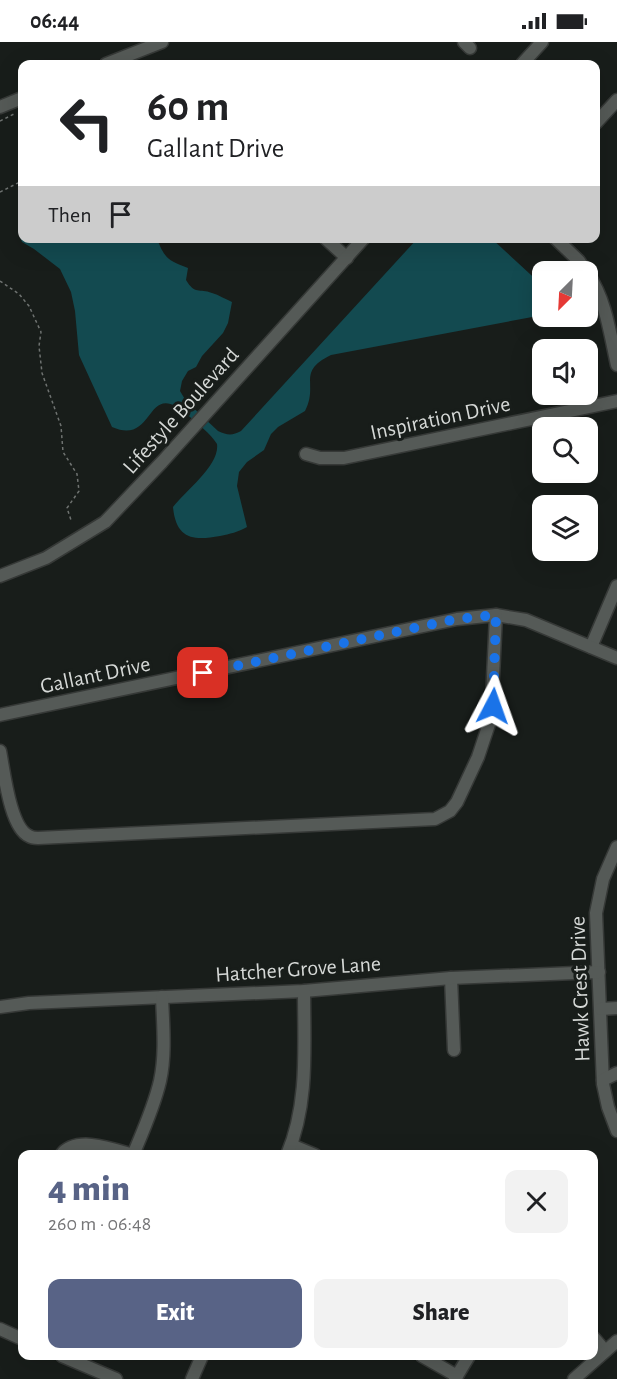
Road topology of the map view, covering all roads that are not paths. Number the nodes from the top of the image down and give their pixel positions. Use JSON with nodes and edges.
{"nodes":[{"id":1,"x":162,"y":42,"type":"edge"},
{"id":2,"x":542,"y":42,"type":"edge"},
{"id":3,"x":116,"y":60,"type":"edge"},
{"id":4,"x":526,"y":60,"type":"edge"},
{"id":5,"x":18,"y":100,"type":"edge"},
{"id":6,"x":617,"y":100,"type":"edge"},
{"id":7,"x":0,"y":107,"type":"edge"},
{"id":8,"x":600,"y":119,"type":"edge"},
{"id":9,"x":330,"y":243,"type":"edge"},
{"id":10,"x":360,"y":243,"type":"edge"},
{"id":11,"x":560,"y":243,"type":"edge"},
{"id":12,"x":347,"y":258,"type":"junction"},
{"id":13,"x":579,"y":261,"type":"edge"},
{"id":14,"x":598,"y":292,"type":"edge"},
{"id":15,"x":617,"y":365,"type":"edge"},
{"id":16,"x":617,"y":401,"type":"edge"},
{"id":17,"x":306,"y":454,"type":"dead end"},
{"id":18,"x":0,"y":576,"type":"edge"},
{"id":19,"x":617,"y":586,"type":"edge"},
{"id":20,"x":496,"y":615,"type":"junction"},
{"id":21,"x":591,"y":647,"type":"junction"},
{"id":22,"x":617,"y":658,"type":"edge"},
{"id":23,"x":0,"y":716,"type":"edge"},
{"id":24,"x":0,"y":751,"type":"edge"},
{"id":25,"x":617,"y":847,"type":"edge"},
{"id":26,"x":599,"y":972,"type":"junction"},
{"id":27,"x":451,"y":978,"type":"junction"},
{"id":28,"x":304,"y":991,"type":"junction"},
{"id":29,"x":162,"y":997,"type":"junction"},
{"id":30,"x":0,"y":1007,"type":"edge"},
{"id":31,"x":617,"y":1008,"type":"edge"},
{"id":32,"x":601,"y":1009,"type":"junction"},
{"id":33,"x":454,"y":1050,"type":"dead end"},
{"id":34,"x":617,"y":1074,"type":"edge"},
{"id":35,"x":603,"y":1080,"type":"junction"},
{"id":36,"x":617,"y":1131,"type":"edge"},
{"id":37,"x":67,"y":1150,"type":"edge"},
{"id":38,"x":119,"y":1150,"type":"edge"},
{"id":39,"x":135,"y":1150,"type":"edge"},
{"id":40,"x":289,"y":1150,"type":"edge"},
{"id":41,"x":0,"y":1329,"type":"edge"},
{"id":42,"x":18,"y":1337,"type":"edge"},
{"id":43,"x":617,"y":1341,"type":"edge"},
{"id":44,"x":598,"y":1343,"type":"edge"},
{"id":45,"x":605,"y":1351,"type":"junction"},
{"id":46,"x":598,"y":1357,"type":"edge"},
{"id":47,"x":71,"y":1360,"type":"edge"},
{"id":48,"x":200,"y":1360,"type":"edge"},
{"id":49,"x":428,"y":1360,"type":"edge"},
{"id":50,"x":467,"y":1360,"type":"edge"},
{"id":51,"x":595,"y":1360,"type":"edge"},
{"id":52,"x":456,"y":1377,"type":"edge"},
{"id":53,"x":116,"y":1379,"type":"edge"},
{"id":54,"x":192,"y":1379,"type":"edge"},
{"id":55,"x":574,"y":1379,"type":"edge"}],
"edges":[{"from":1,"to":3,"type":"street"},
{"from":2,"to":4,"type":"street"},
{"from":5,"to":7,"type":"street"},
{"from":6,"to":8,"type":"street"},
{"from":9,"to":12,"type":"street"},
{"from":10,"to":12,"type":"street","name":"Lifestyle Boulevard"},
{"from":11,"to":13,"type":"street"},
{"from":12,"to":18,"type":"street","name":"Lifestyle Boulevard"},
{"from":14,"to":15,"type":"street"},
{"from":16,"to":17,"type":"street","name":"Inspiration Drive"},
{"from":19,"to":21,"type":"street"},
{"from":20,"to":21,"type":"street","name":"Gallant Drive"},
{"from":20,"to":23,"type":"street","name":"Gallant Drive"},
{"from":20,"to":24,"type":"street"},
{"from":21,"to":22,"type":"street","name":"Gallant Drive"},
{"from":25,"to":26,"type":"street","name":"Hawk Crest Drive"},
{"from":26,"to":27,"type":"street","name":"Hatcher Grove Lane"},
{"from":26,"to":32,"type":"street","name":"Hawk Crest Drive"},
{"from":27,"to":28,"type":"street","name":"Hatcher Grove Lane"},
{"from":27,"to":33,"type":"street"},
{"from":28,"to":29,"type":"street","name":"Hatcher Grove Lane"},
{"from":28,"to":40,"type":"street"},
{"from":29,"to":30,"type":"street","name":"Hatcher Grove Lane"},
{"from":29,"to":39,"type":"street"},
{"from":31,"to":32,"type":"street"},
{"from":32,"to":35,"type":"street","name":"Hawk Crest Drive"},
{"from":34,"to":35,"type":"street"},
{"from":35,"to":36,"type":"street","name":"Hawk Crest Drive"},
{"from":37,"to":38,"type":"street"},
{"from":41,"to":42,"type":"street"},
{"from":43,"to":45,"type":"street"},
{"from":44,"to":45,"type":"street"},
{"from":45,"to":46,"type":"street"},
{"from":47,"to":53,"type":"street"},
{"from":48,"to":54,"type":"street"},
{"from":49,"to":52,"type":"street"},
{"from":50,"to":52,"type":"street"},
{"from":51,"to":55,"type":"street"}]}
